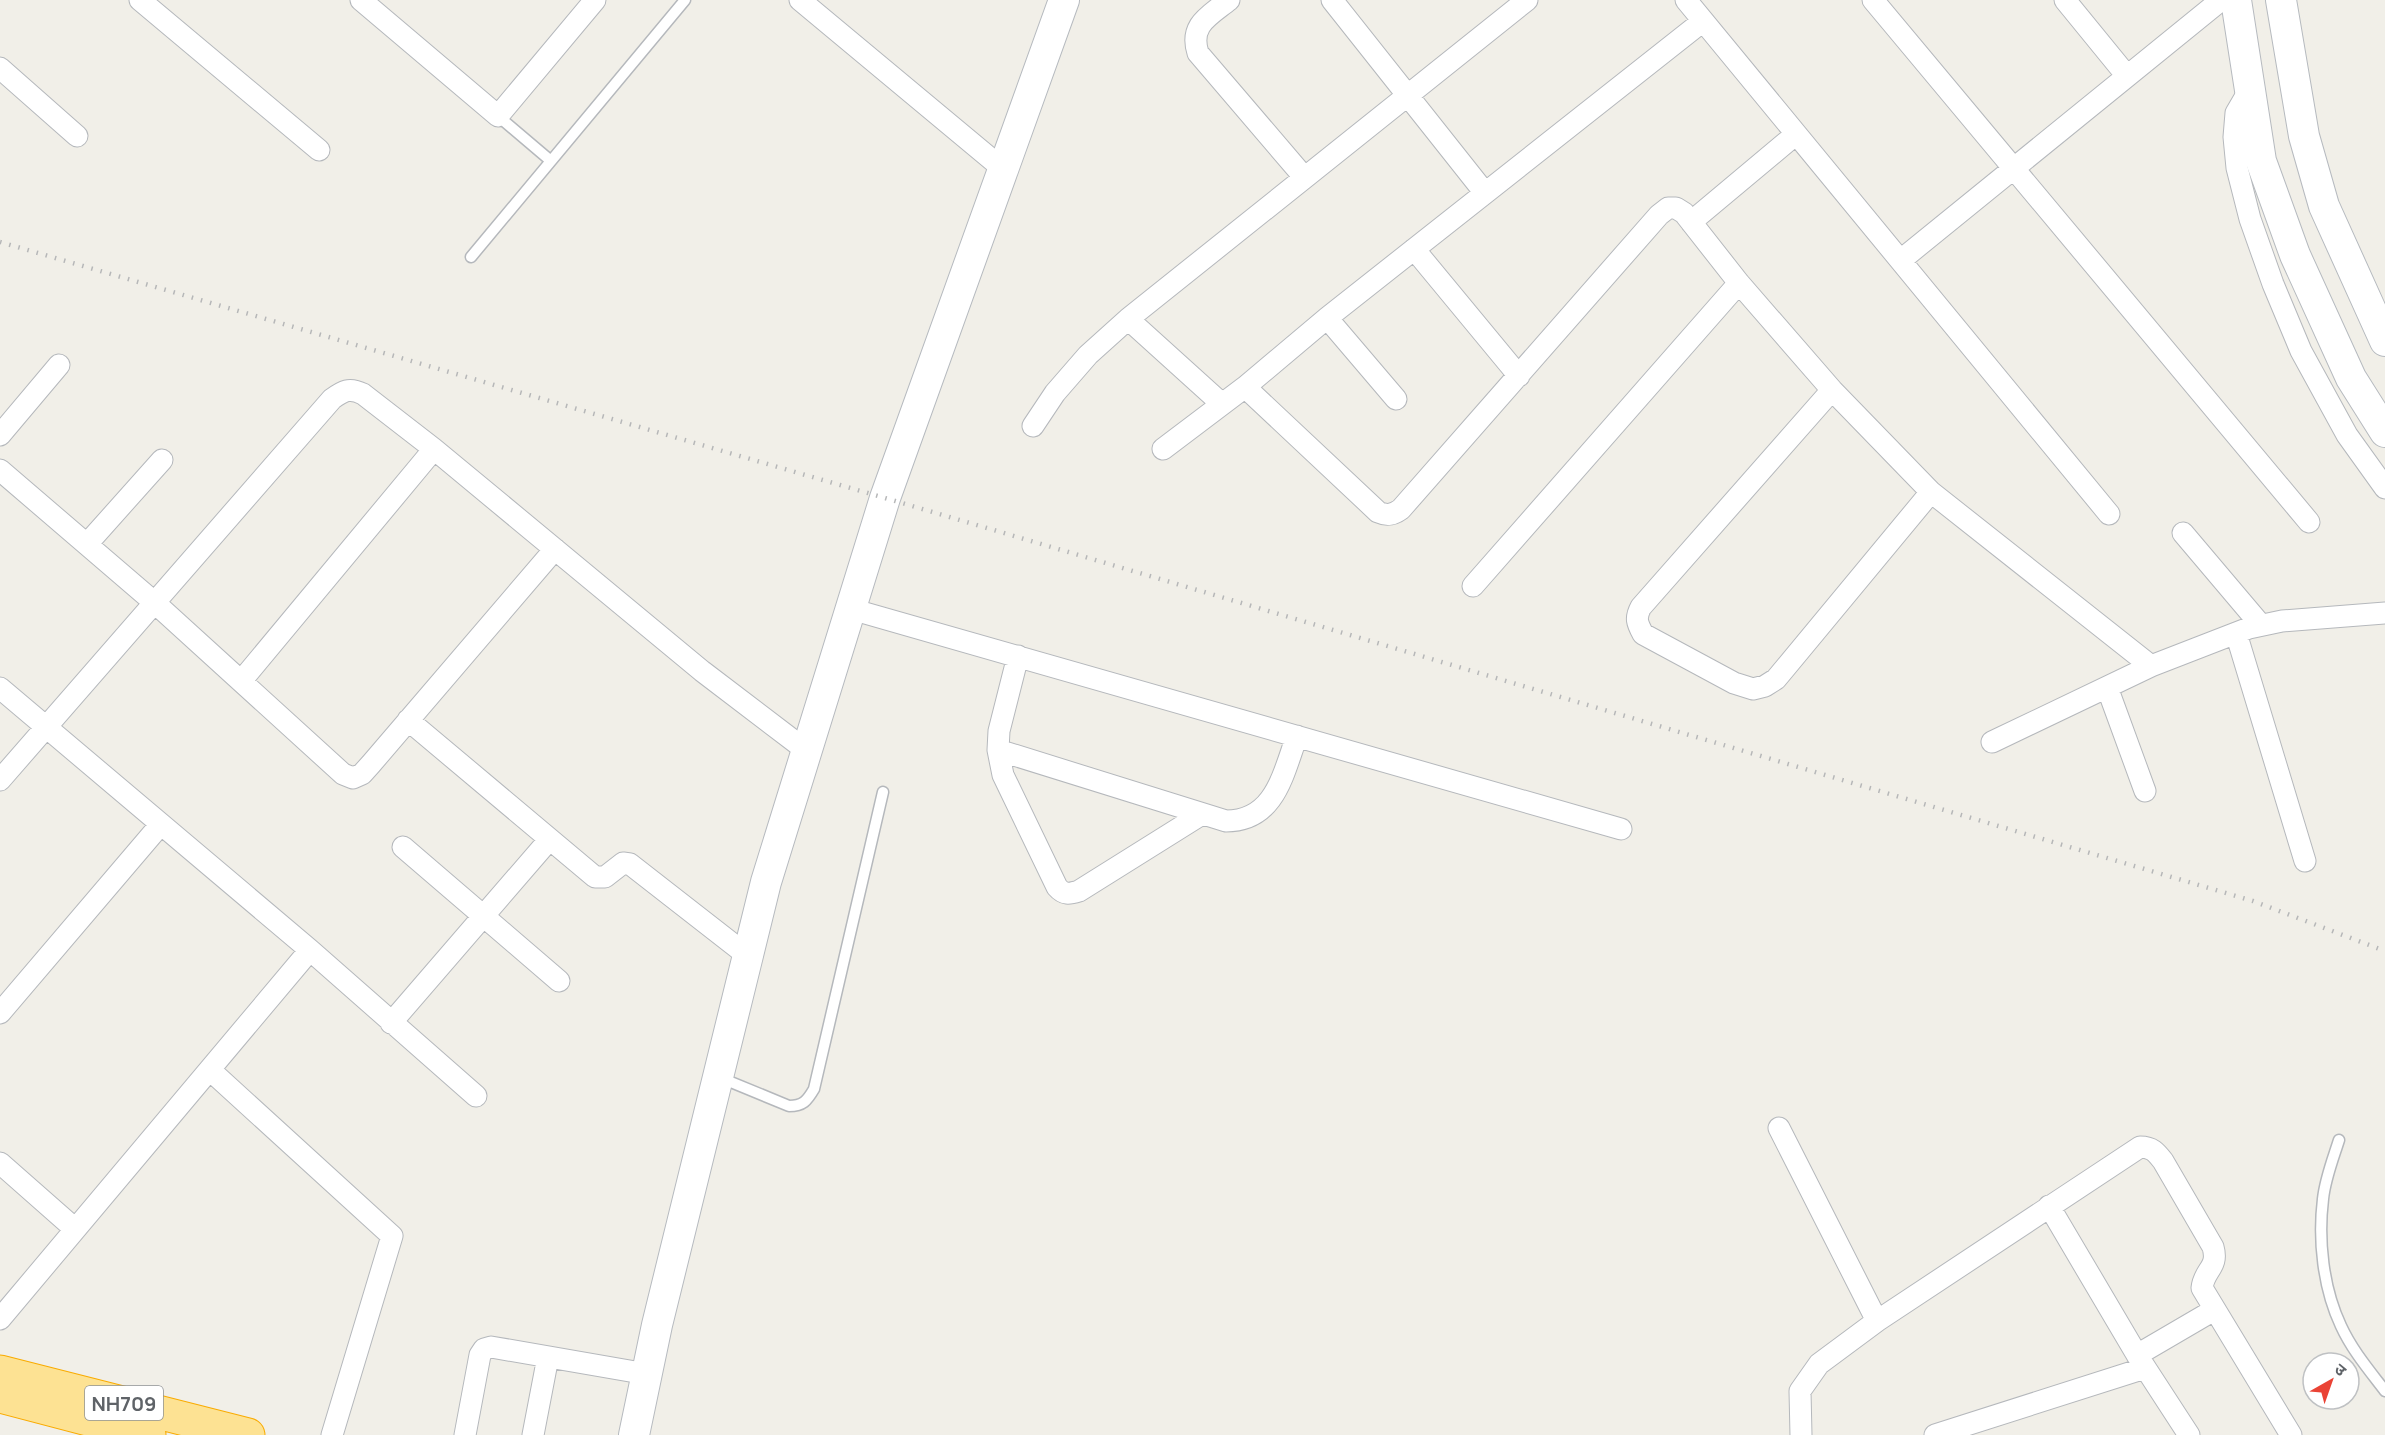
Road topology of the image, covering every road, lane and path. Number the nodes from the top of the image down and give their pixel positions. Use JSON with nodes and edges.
{"nodes":[{"id":1,"x":141,"y":0,"type":"edge"},
{"id":2,"x":361,"y":0,"type":"edge"},
{"id":3,"x":685,"y":0,"type":"edge"},
{"id":4,"x":800,"y":0,"type":"edge"},
{"id":5,"x":1064,"y":0,"type":"edge"},
{"id":6,"x":1229,"y":0,"type":"edge"},
{"id":7,"x":1332,"y":0,"type":"edge"},
{"id":8,"x":1686,"y":0,"type":"edge"},
{"id":9,"x":1873,"y":0,"type":"edge"},
{"id":10,"x":2065,"y":0,"type":"edge"},
{"id":11,"x":2221,"y":0,"type":"edge"},
{"id":12,"x":2236,"y":0,"type":"edge"},
{"id":13,"x":2281,"y":0,"type":"edge"},
{"id":14,"x":591,"y":2,"type":"edge"},
{"id":15,"x":1514,"y":4,"type":"edge"},
{"id":16,"x":1703,"y":21,"type":"junction"},
{"id":17,"x":0,"y":68,"type":"edge"},
{"id":18,"x":2127,"y":76,"type":"junction"},
{"id":19,"x":2250,"y":89,"type":"junction"},
{"id":20,"x":1408,"y":96,"type":"junction"},
{"id":21,"x":498,"y":116,"type":"junction"},
{"id":22,"x":1795,"y":135,"type":"junction"},
{"id":23,"x":77,"y":136,"type":"dead end"},
{"id":24,"x":319,"y":150,"type":"dead end"},
{"id":25,"x":551,"y":161,"type":"junction"},
{"id":26,"x":2013,"y":168,"type":"junction"},
{"id":27,"x":1003,"y":169,"type":"junction"},
{"id":28,"x":1304,"y":177,"type":"junction"},
{"id":29,"x":1485,"y":193,"type":"junction"},
{"id":30,"x":1691,"y":222,"type":"junction"},
{"id":31,"x":1414,"y":249,"type":"junction"},
{"id":32,"x":471,"y":257,"type":"dead end"},
{"id":33,"x":1901,"y":260,"type":"junction"},
{"id":34,"x":1738,"y":283,"type":"junction"},
{"id":35,"x":1327,"y":318,"type":"junction"},
{"id":36,"x":1128,"y":319,"type":"junction"},
{"id":37,"x":2385,"y":341,"type":"edge"},
{"id":38,"x":59,"y":365,"type":"dead end"},
{"id":39,"x":1519,"y":376,"type":"junction"},
{"id":40,"x":1245,"y":387,"type":"junction"},
{"id":41,"x":1832,"y":390,"type":"junction"},
{"id":42,"x":1396,"y":399,"type":"dead end"},
{"id":43,"x":1222,"y":404,"type":"junction"},
{"id":44,"x":1033,"y":426,"type":"dead end"},
{"id":45,"x":2385,"y":432,"type":"edge"},
{"id":46,"x":0,"y":435,"type":"edge"},
{"id":47,"x":434,"y":449,"type":"junction"},
{"id":48,"x":1163,"y":449,"type":"dead end"},
{"id":49,"x":162,"y":460,"type":"dead end"},
{"id":50,"x":0,"y":470,"type":"edge"},
{"id":51,"x":2385,"y":488,"type":"edge"},
{"id":52,"x":1931,"y":492,"type":"junction"},
{"id":53,"x":2109,"y":514,"type":"dead end"},
{"id":54,"x":2309,"y":522,"type":"dead end"},
{"id":55,"x":2183,"y":533,"type":"dead end"},
{"id":56,"x":87,"y":544,"type":"junction"},
{"id":57,"x":555,"y":549,"type":"junction"},
{"id":58,"x":1473,"y":586,"type":"dead end"},
{"id":59,"x":155,"y":603,"type":"junction"},
{"id":60,"x":850,"y":609,"type":"junction"},
{"id":61,"x":2385,"y":613,"type":"edge"},
{"id":62,"x":2260,"y":624,"type":"junction"},
{"id":63,"x":2236,"y":633,"type":"junction"},
{"id":64,"x":1018,"y":657,"type":"junction"},
{"id":65,"x":2151,"y":666,"type":"junction"},
{"id":66,"x":242,"y":680,"type":"junction"},
{"id":67,"x":2107,"y":687,"type":"junction"},
{"id":68,"x":0,"y":688,"type":"edge"},
{"id":69,"x":408,"y":720,"type":"junction"},
{"id":70,"x":46,"y":727,"type":"junction"},
{"id":71,"x":1297,"y":736,"type":"junction"},
{"id":72,"x":1992,"y":742,"type":"dead end"},
{"id":73,"x":998,"y":750,"type":"junction"},
{"id":74,"x":807,"y":751,"type":"junction"},
{"id":75,"x":0,"y":780,"type":"edge"},
{"id":76,"x":2145,"y":791,"type":"dead end"},
{"id":77,"x":883,"y":792,"type":"dead end"},
{"id":78,"x":1202,"y":814,"type":"junction"},
{"id":79,"x":160,"y":824,"type":"junction"},
{"id":80,"x":1621,"y":830,"type":"dead end"},
{"id":81,"x":549,"y":840,"type":"junction"},
{"id":82,"x":403,"y":847,"type":"dead end"},
{"id":83,"x":2305,"y":861,"type":"dead end"},
{"id":84,"x":483,"y":916,"type":"junction"},
{"id":85,"x":310,"y":951,"type":"junction"},
{"id":86,"x":748,"y":956,"type":"junction"},
{"id":87,"x":559,"y":981,"type":"dead end"},
{"id":88,"x":0,"y":1013,"type":"edge"},
{"id":89,"x":391,"y":1023,"type":"junction"},
{"id":90,"x":210,"y":1070,"type":"junction"},
{"id":91,"x":718,"y":1077,"type":"junction"},
{"id":92,"x":476,"y":1096,"type":"dead end"},
{"id":93,"x":1779,"y":1128,"type":"dead end"},
{"id":94,"x":2338,"y":1140,"type":"dead end"},
{"id":95,"x":0,"y":1164,"type":"edge"},
{"id":96,"x":2049,"y":1206,"type":"junction"},
{"id":97,"x":75,"y":1229,"type":"junction"},
{"id":98,"x":2214,"y":1310,"type":"junction"},
{"id":99,"x":0,"y":1319,"type":"edge"},
{"id":100,"x":1878,"y":1321,"type":"junction"},
{"id":101,"x":548,"y":1357,"type":"junction"},
{"id":102,"x":2141,"y":1361,"type":"junction"},
{"id":103,"x":0,"y":1372,"type":"edge"},
{"id":104,"x":646,"y":1374,"type":"junction"},
{"id":105,"x":2385,"y":1391,"type":"edge"},
{"id":106,"x":0,"y":1396,"type":"edge"},
{"id":107,"x":103,"y":1430,"type":"edge"},
{"id":108,"x":149,"y":1435,"type":"edge"},
{"id":109,"x":248,"y":1435,"type":"edge"},
{"id":110,"x":332,"y":1435,"type":"edge"},
{"id":111,"x":465,"y":1435,"type":"edge"},
{"id":112,"x":534,"y":1435,"type":"edge"},
{"id":113,"x":634,"y":1435,"type":"edge"},
{"id":114,"x":1801,"y":1435,"type":"edge"},
{"id":115,"x":1935,"y":1435,"type":"edge"},
{"id":116,"x":2189,"y":1435,"type":"edge"},
{"id":117,"x":2291,"y":1435,"type":"edge"}],
"edges":[{"from":1,"to":24,"type":"street"},
{"from":2,"to":21,"type":"street"},
{"from":3,"to":25,"type":"lane"},
{"from":4,"to":27,"type":"street"},
{"from":5,"to":27,"type":"main road"},
{"from":6,"to":28,"type":"street"},
{"from":7,"to":20,"type":"street"},
{"from":8,"to":16,"type":"street"},
{"from":9,"to":26,"type":"street"},
{"from":10,"to":18,"type":"street"},
{"from":11,"to":18,"type":"street"},
{"from":12,"to":19,"type":"main road"},
{"from":13,"to":37,"type":"main road"},
{"from":14,"to":21,"type":"street"},
{"from":15,"to":20,"type":"street"},
{"from":16,"to":22,"type":"street"},
{"from":16,"to":29,"type":"street"},
{"from":17,"to":23,"type":"street"},
{"from":18,"to":26,"type":"street"},
{"from":19,"to":45,"type":"main road"},
{"from":19,"to":51,"type":"street"},
{"from":20,"to":28,"type":"street"},
{"from":20,"to":29,"type":"street"},
{"from":21,"to":25,"type":"lane"},
{"from":22,"to":30,"type":"street"},
{"from":22,"to":33,"type":"street"},
{"from":25,"to":32,"type":"lane"},
{"from":26,"to":33,"type":"street"},
{"from":26,"to":54,"type":"street"},
{"from":27,"to":60,"type":"main road"},
{"from":28,"to":36,"type":"street"},
{"from":29,"to":31,"type":"street"},
{"from":30,"to":34,"type":"street"},
{"from":30,"to":39,"type":"street"},
{"from":31,"to":35,"type":"street"},
{"from":31,"to":39,"type":"street"},
{"from":33,"to":53,"type":"street"},
{"from":34,"to":41,"type":"street"},
{"from":34,"to":58,"type":"street"},
{"from":35,"to":40,"type":"street"},
{"from":35,"to":42,"type":"street"},
{"from":36,"to":43,"type":"street"},
{"from":36,"to":44,"type":"street"},
{"from":38,"to":46,"type":"street"},
{"from":39,"to":40,"type":"street"},
{"from":40,"to":43,"type":"street"},
{"from":41,"to":52,"type":"street"},
{"from":41,"to":52,"type":"street"},
{"from":43,"to":48,"type":"street"},
{"from":47,"to":57,"type":"street"},
{"from":47,"to":59,"type":"street"},
{"from":47,"to":66,"type":"street"},
{"from":49,"to":56,"type":"street"},
{"from":50,"to":56,"type":"street"},
{"from":52,"to":65,"type":"street"},
{"from":55,"to":62,"type":"street"},
{"from":56,"to":59,"type":"street"},
{"from":57,"to":69,"type":"street"},
{"from":57,"to":74,"type":"street"},
{"from":59,"to":66,"type":"street"},
{"from":59,"to":70,"type":"street"},
{"from":60,"to":64,"type":"street"},
{"from":60,"to":74,"type":"main road"},
{"from":61,"to":62,"type":"street"},
{"from":62,"to":63,"type":"street"},
{"from":63,"to":65,"type":"street"},
{"from":63,"to":83,"type":"street"},
{"from":64,"to":71,"type":"street"},
{"from":64,"to":73,"type":"street"},
{"from":65,"to":67,"type":"street"},
{"from":66,"to":69,"type":"street"},
{"from":67,"to":72,"type":"street"},
{"from":67,"to":76,"type":"street"},
{"from":68,"to":70,"type":"street"},
{"from":69,"to":81,"type":"street"},
{"from":70,"to":75,"type":"street"},
{"from":70,"to":79,"type":"street"},
{"from":71,"to":78,"type":"street"},
{"from":71,"to":80,"type":"street"},
{"from":73,"to":78,"type":"street"},
{"from":73,"to":78,"type":"street"},
{"from":74,"to":86,"type":"main road"},
{"from":77,"to":91,"type":"lane"},
{"from":79,"to":85,"type":"street"},
{"from":79,"to":88,"type":"street"},
{"from":81,"to":84,"type":"street"},
{"from":81,"to":86,"type":"street"},
{"from":82,"to":84,"type":"street"},
{"from":84,"to":87,"type":"street"},
{"from":84,"to":89,"type":"street"},
{"from":85,"to":89,"type":"street"},
{"from":85,"to":90,"type":"street"},
{"from":86,"to":91,"type":"main road"},
{"from":89,"to":92,"type":"street"},
{"from":90,"to":97,"type":"street"},
{"from":90,"to":110,"type":"street"},
{"from":91,"to":104,"type":"main road"},
{"from":93,"to":100,"type":"street"},
{"from":94,"to":105,"type":"lane"},
{"from":95,"to":97,"type":"street"},
{"from":96,"to":98,"type":"street"},
{"from":96,"to":100,"type":"street"},
{"from":96,"to":102,"type":"street"},
{"from":97,"to":99,"type":"street"},
{"from":98,"to":102,"type":"street"},
{"from":98,"to":117,"type":"street"},
{"from":100,"to":114,"type":"street"},
{"from":101,"to":104,"type":"street"},
{"from":101,"to":111,"type":"street"},
{"from":101,"to":112,"type":"street"},
{"from":102,"to":115,"type":"street"},
{"from":102,"to":116,"type":"street"},
{"from":103,"to":109,"type":"highway","number":"NH709"},
{"from":104,"to":113,"type":"main road"},
{"from":106,"to":107,"type":"highway","number":"NH709"},
{"from":107,"to":108,"type":"highway","number":"NH709"}]}
